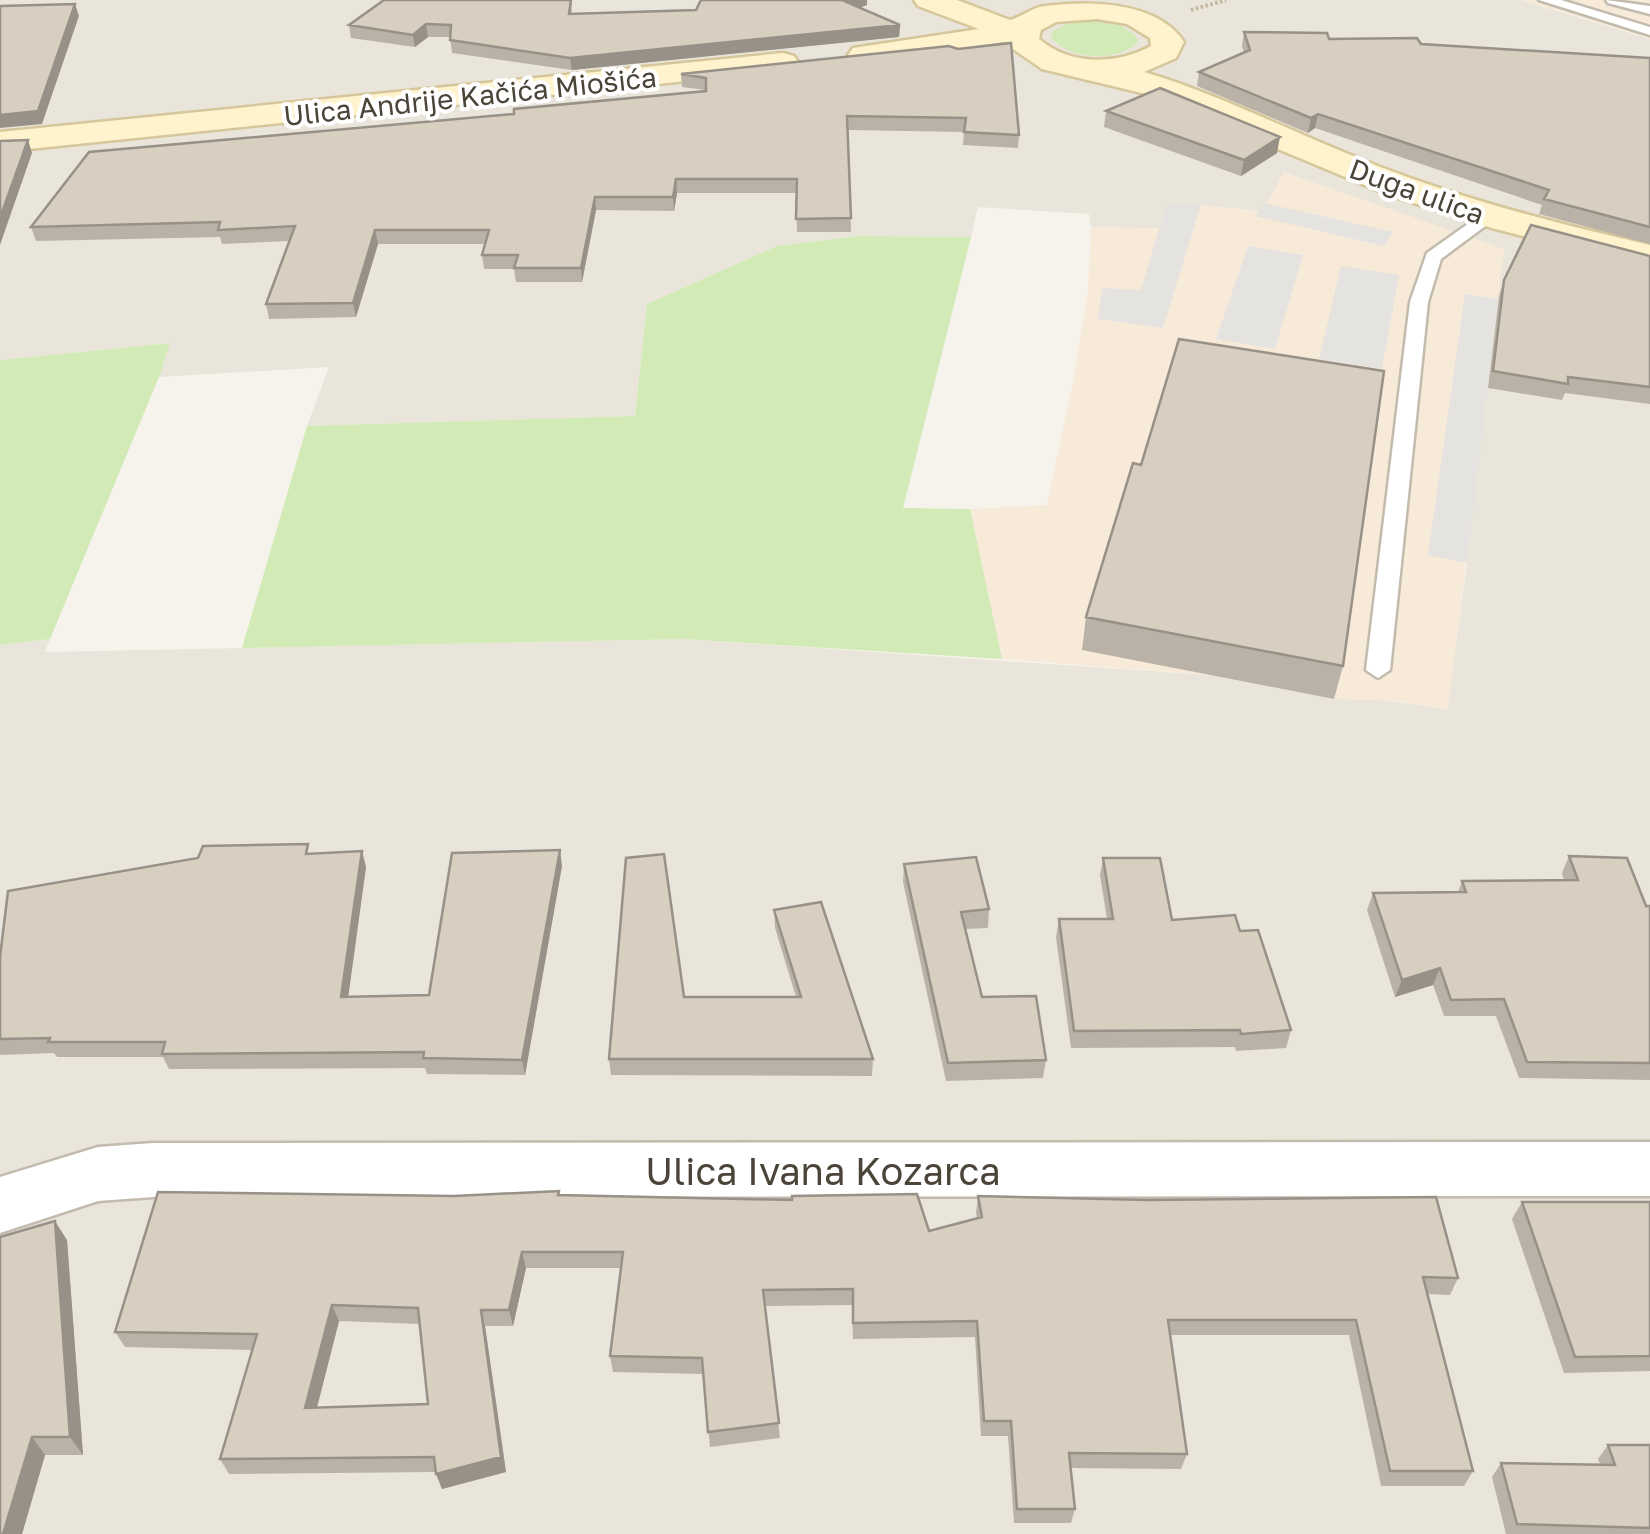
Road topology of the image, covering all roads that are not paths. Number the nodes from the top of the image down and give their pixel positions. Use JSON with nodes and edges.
{"nodes":[{"id":1,"x":1546,"y":0,"type":"edge"},
{"id":2,"x":1613,"y":0,"type":"edge"},
{"id":3,"x":1568,"y":3,"type":"edge"},
{"id":4,"x":942,"y":4,"type":"edge"},
{"id":5,"x":1650,"y":10,"type":"edge"},
{"id":6,"x":1160,"y":19,"type":"edge"},
{"id":7,"x":1650,"y":31,"type":"edge"},
{"id":8,"x":1030,"y":32,"type":"junction"},
{"id":9,"x":946,"y":46,"type":"junction"},
{"id":10,"x":1086,"y":68,"type":"junction"},
{"id":11,"x":1192,"y":98,"type":"junction"},
{"id":12,"x":0,"y":142,"type":"edge"},
{"id":13,"x":1488,"y":218,"type":"junction"},
{"id":14,"x":1650,"y":257,"type":"edge"},
{"id":15,"x":1378,"y":670,"type":"dead end"},
{"id":16,"x":1650,"y":1169,"type":"edge"},
{"id":17,"x":0,"y":1204,"type":"edge"}],
"edges":[{"from":1,"to":3,"type":"lane"},
{"from":2,"to":5,"type":"lane"},
{"from":3,"to":7,"type":"lane"},
{"from":4,"to":8,"type":"main road","name":"Duga ulica"},
{"from":4,"to":8,"type":"main road","name":"Duga ulica"},
{"from":4,"to":9,"type":"main road"},
{"from":6,"to":8,"type":"main road","name":"Duga ulica"},
{"from":6,"to":10,"type":"main road","name":"Duga ulica"},
{"from":6,"to":11,"type":"main road"},
{"from":8,"to":9,"type":"main road","name":"Ulica Andrije Kačića Miošića"},
{"from":8,"to":10,"type":"main road","name":"Duga ulica"},
{"from":9,"to":12,"type":"main road","name":"Ulica Andrije Kačića Miošića"},
{"from":10,"to":11,"type":"main road","name":"Duga ulica"},
{"from":11,"to":13,"type":"main road","name":"Duga ulica"},
{"from":13,"to":14,"type":"main road","name":"Duga ulica"},
{"from":13,"to":15,"type":"lane"},
{"from":16,"to":17,"type":"street","name":"Ulica Ivana Kozarca"}]}
